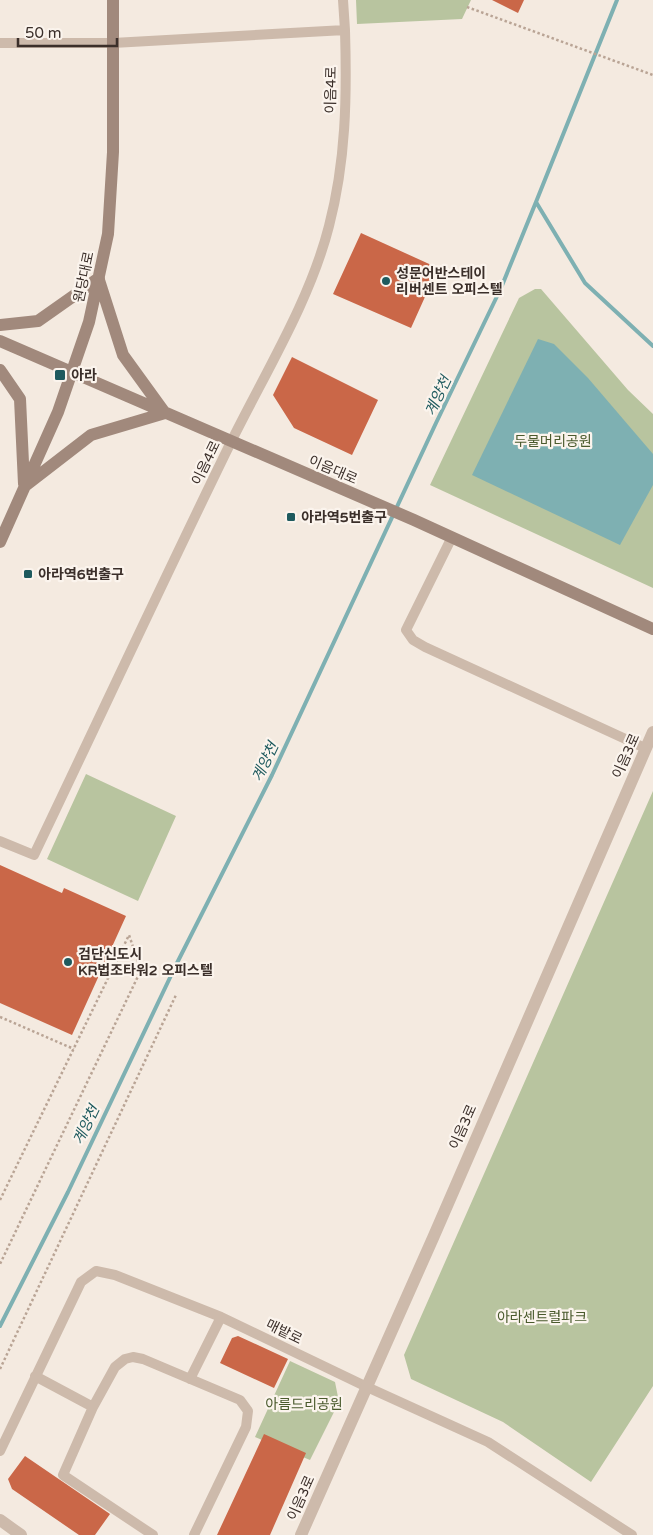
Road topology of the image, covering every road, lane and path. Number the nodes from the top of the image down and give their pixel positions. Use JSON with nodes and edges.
{"nodes":[{"id":1,"x":114,"y":0,"type":"edge"},
{"id":2,"x":343,"y":0,"type":"edge"},
{"id":3,"x":468,"y":7,"type":"dead end"},
{"id":4,"x":345,"y":30,"type":"junction"},
{"id":5,"x":0,"y":43,"type":"edge"},
{"id":6,"x":113,"y":43,"type":"junction"},
{"id":7,"x":653,"y":75,"type":"edge"},
{"id":8,"x":99,"y":278,"type":"junction"},
{"id":9,"x":0,"y":326,"type":"edge"},
{"id":10,"x":0,"y":341,"type":"edge"},
{"id":11,"x":0,"y":370,"type":"edge"},
{"id":12,"x":72,"y":372,"type":"junction"},
{"id":13,"x":165,"y":413,"type":"junction"},
{"id":14,"x":231,"y":442,"type":"junction"},
{"id":15,"x":24,"y":487,"type":"junction"},
{"id":16,"x":452,"y":537,"type":"junction"},
{"id":17,"x":0,"y":542,"type":"edge"},
{"id":18,"x":653,"y":629,"type":"edge"},
{"id":19,"x":653,"y":732,"type":"edge"},
{"id":20,"x":645,"y":748,"type":"junction"},
{"id":21,"x":0,"y":841,"type":"edge"},
{"id":22,"x":176,"y":996,"type":"dead end"},
{"id":23,"x":0,"y":1017,"type":"edge"},
{"id":24,"x":74,"y":1048,"type":"junction"},
{"id":25,"x":0,"y":1200,"type":"edge"},
{"id":26,"x":0,"y":1264,"type":"edge"},
{"id":27,"x":221,"y":1317,"type":"junction"},
{"id":28,"x":0,"y":1369,"type":"edge"},
{"id":29,"x":35,"y":1376,"type":"junction"},
{"id":30,"x":190,"y":1379,"type":"junction"},
{"id":31,"x":367,"y":1387,"type":"junction"},
{"id":32,"x":93,"y":1407,"type":"junction"},
{"id":33,"x":0,"y":1450,"type":"edge"},
{"id":34,"x":0,"y":1520,"type":"edge"},
{"id":35,"x":21,"y":1535,"type":"edge"},
{"id":36,"x":153,"y":1535,"type":"edge"},
{"id":37,"x":194,"y":1535,"type":"edge"},
{"id":38,"x":301,"y":1535,"type":"edge"},
{"id":39,"x":632,"y":1535,"type":"edge"}],
"edges":[{"from":1,"to":6,"type":"main road","name":"원당대로"},
{"from":2,"to":4,"type":"street","name":"이음4로"},
{"from":3,"to":7,"type":"path"},
{"from":4,"to":6,"type":"street"},
{"from":4,"to":14,"type":"street","name":"이음4로"},
{"from":5,"to":6,"type":"street"},
{"from":6,"to":8,"type":"main road","name":"원당대로"},
{"from":8,"to":9,"type":"main road"},
{"from":8,"to":12,"type":"main road","name":"원당대로"},
{"from":8,"to":13,"type":"main road"},
{"from":10,"to":12,"type":"main road","name":"이음대로"},
{"from":11,"to":15,"type":"main road"},
{"from":12,"to":13,"type":"main road","name":"이음대로"},
{"from":12,"to":15,"type":"main road","name":"원당대로"},
{"from":13,"to":14,"type":"main road","name":"이음대로"},
{"from":13,"to":15,"type":"main road"},
{"from":14,"to":16,"type":"main road","name":"이음대로"},
{"from":14,"to":21,"type":"street","name":"이음4로"},
{"from":15,"to":17,"type":"main road","name":"원당대로"},
{"from":16,"to":18,"type":"main road","name":"이음대로"},
{"from":16,"to":20,"type":"street"},
{"from":19,"to":20,"type":"street","name":"이음3로"},
{"from":20,"to":31,"type":"street","name":"이음3로"},
{"from":22,"to":28,"type":"path"},
{"from":23,"to":24,"type":"path"},
{"from":24,"to":25,"type":"path"},
{"from":24,"to":26,"type":"path"},
{"from":27,"to":29,"type":"street","name":"매밭로"},
{"from":27,"to":30,"type":"street"},
{"from":27,"to":31,"type":"street","name":"매밭로"},
{"from":29,"to":32,"type":"street"},
{"from":29,"to":33,"type":"street","name":"매밭로"},
{"from":30,"to":32,"type":"street"},
{"from":30,"to":37,"type":"street"},
{"from":31,"to":38,"type":"street","name":"이음3로"},
{"from":31,"to":39,"type":"street","name":"매밭로"},
{"from":32,"to":36,"type":"street"},
{"from":34,"to":35,"type":"street"}]}
